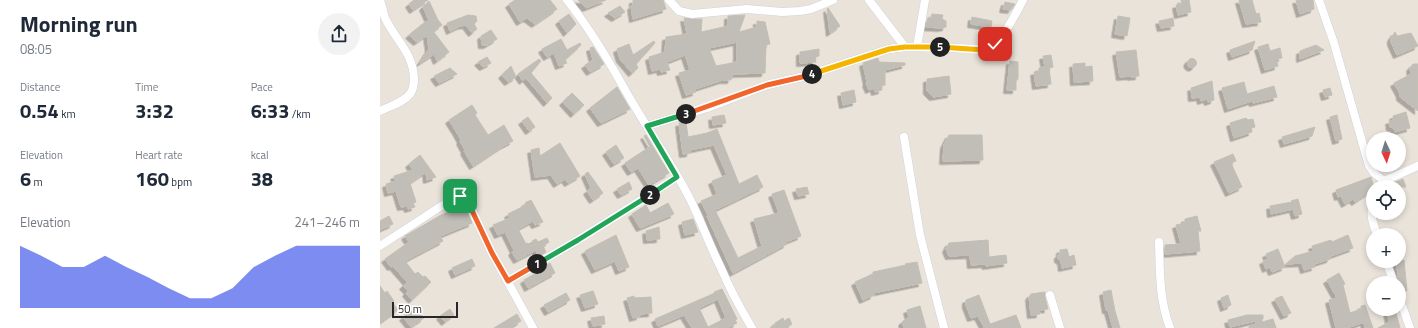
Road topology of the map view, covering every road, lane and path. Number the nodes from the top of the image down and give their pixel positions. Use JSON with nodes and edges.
{"nodes":[{"id":1,"x":380,"y":0,"type":"edge"},
{"id":2,"x":567,"y":0,"type":"edge"},
{"id":3,"x":668,"y":0,"type":"edge"},
{"id":4,"x":833,"y":0,"type":"edge"},
{"id":5,"x":869,"y":0,"type":"edge"},
{"id":6,"x":925,"y":0,"type":"edge"},
{"id":7,"x":1023,"y":0,"type":"edge"},
{"id":8,"x":1319,"y":0,"type":"edge"},
{"id":9,"x":905,"y":47,"type":"junction"},
{"id":10,"x":917,"y":47,"type":"junction"},
{"id":11,"x":380,"y":111,"type":"edge"},
{"id":12,"x":647,"y":126,"type":"junction"},
{"id":13,"x":904,"y":137,"type":"dead end"},
{"id":14,"x":1418,"y":166,"type":"edge"},
{"id":15,"x":677,"y":177,"type":"junction"},
{"id":16,"x":1379,"y":180,"type":"edge"},
{"id":17,"x":1390,"y":180,"type":"edge"},
{"id":18,"x":1159,"y":242,"type":"dead end"},
{"id":19,"x":380,"y":246,"type":"edge"},
{"id":20,"x":508,"y":281,"type":"junction"},
{"id":21,"x":1050,"y":294,"type":"dead end"},
{"id":22,"x":1406,"y":316,"type":"edge"},
{"id":23,"x":533,"y":328,"type":"edge"},
{"id":24,"x":752,"y":328,"type":"edge"},
{"id":25,"x":944,"y":328,"type":"edge"},
{"id":26,"x":1060,"y":328,"type":"edge"},
{"id":27,"x":1170,"y":328,"type":"edge"},
{"id":28,"x":1410,"y":328,"type":"edge"}],
"edges":[{"from":1,"to":11,"type":"street"},
{"from":2,"to":12,"type":"street"},
{"from":3,"to":4,"type":"street"},
{"from":5,"to":9,"type":"street"},
{"from":6,"to":10,"type":"street"},
{"from":7,"to":10,"type":"street"},
{"from":8,"to":16,"type":"street"},
{"from":9,"to":10,"type":"street"},
{"from":9,"to":12,"type":"street"},
{"from":12,"to":15,"type":"street"},
{"from":13,"to":25,"type":"street"},
{"from":14,"to":17,"type":"street"},
{"from":15,"to":20,"type":"street"},
{"from":15,"to":24,"type":"street"},
{"from":18,"to":27,"type":"street"},
{"from":19,"to":20,"type":"street"},
{"from":20,"to":23,"type":"street"},
{"from":21,"to":26,"type":"street"},
{"from":22,"to":28,"type":"street"}]}
